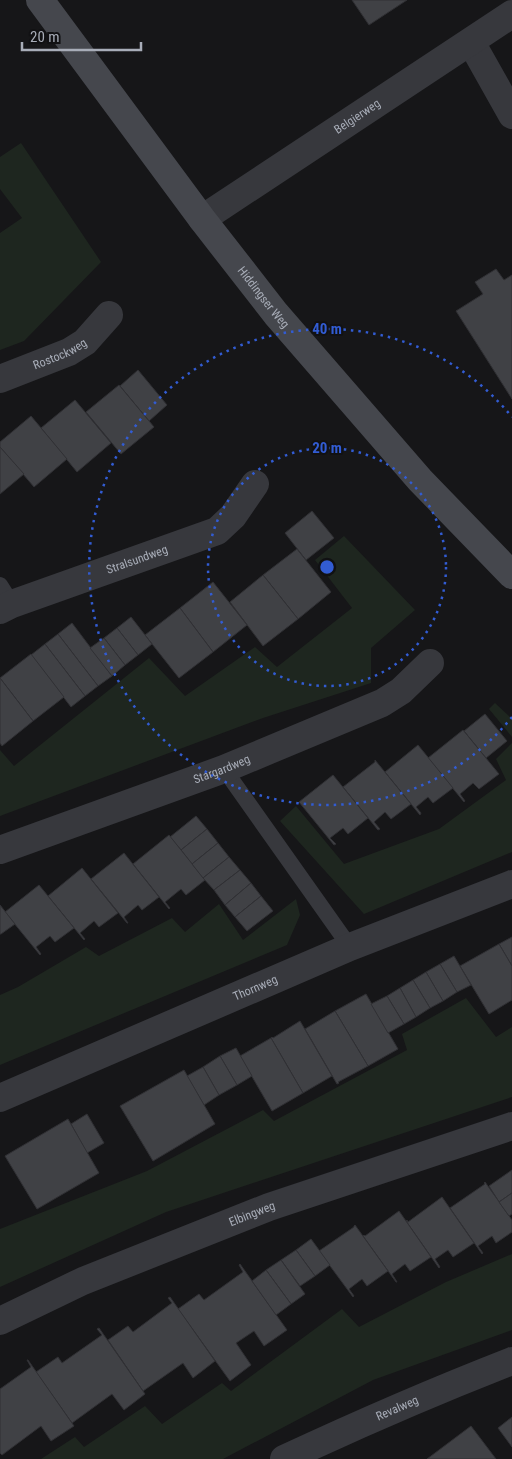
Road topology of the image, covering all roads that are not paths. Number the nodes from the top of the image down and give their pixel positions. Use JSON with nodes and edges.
{"nodes":[{"id":1,"x":40,"y":0,"type":"edge"},
{"id":2,"x":512,"y":14,"type":"edge"},
{"id":3,"x":471,"y":42,"type":"junction"},
{"id":4,"x":512,"y":115,"type":"edge"},
{"id":5,"x":202,"y":219,"type":"junction"},
{"id":6,"x":109,"y":315,"type":"dead end"},
{"id":7,"x":0,"y":379,"type":"edge"},
{"id":8,"x":255,"y":484,"type":"dead end"},
{"id":9,"x":512,"y":574,"type":"edge"},
{"id":10,"x":4,"y":600,"type":"edge"},
{"id":11,"x":430,"y":662,"type":"dead end"},
{"id":12,"x":224,"y":769,"type":"junction"},
{"id":13,"x":0,"y":850,"type":"edge"},
{"id":14,"x":512,"y":884,"type":"edge"},
{"id":15,"x":350,"y":947,"type":"junction"},
{"id":16,"x":0,"y":1098,"type":"edge"},
{"id":17,"x":512,"y":1126,"type":"edge"},
{"id":18,"x":0,"y":1321,"type":"edge"},
{"id":19,"x":512,"y":1361,"type":"edge"},
{"id":20,"x":284,"y":1459,"type":"edge"}],
"edges":[{"from":1,"to":5,"type":"main road","name":"Hiddingser Weg"},
{"from":2,"to":3,"type":"street","name":"Belgierweg"},
{"from":3,"to":4,"type":"street"},
{"from":3,"to":5,"type":"street","name":"Belgierweg"},
{"from":5,"to":9,"type":"main road","name":"Hiddingser Weg"},
{"from":6,"to":7,"type":"street","name":"Rostockweg"},
{"from":8,"to":10,"type":"street","name":"Stralsundweg"},
{"from":11,"to":12,"type":"street","name":"Stargardweg"},
{"from":12,"to":13,"type":"street","name":"Stargardweg"},
{"from":12,"to":15,"type":"lane"},
{"from":14,"to":15,"type":"street","name":"Thornweg"},
{"from":15,"to":16,"type":"street","name":"Thornweg"},
{"from":17,"to":18,"type":"street","name":"Elbingweg"},
{"from":19,"to":20,"type":"street","name":"Revalweg"}]}
